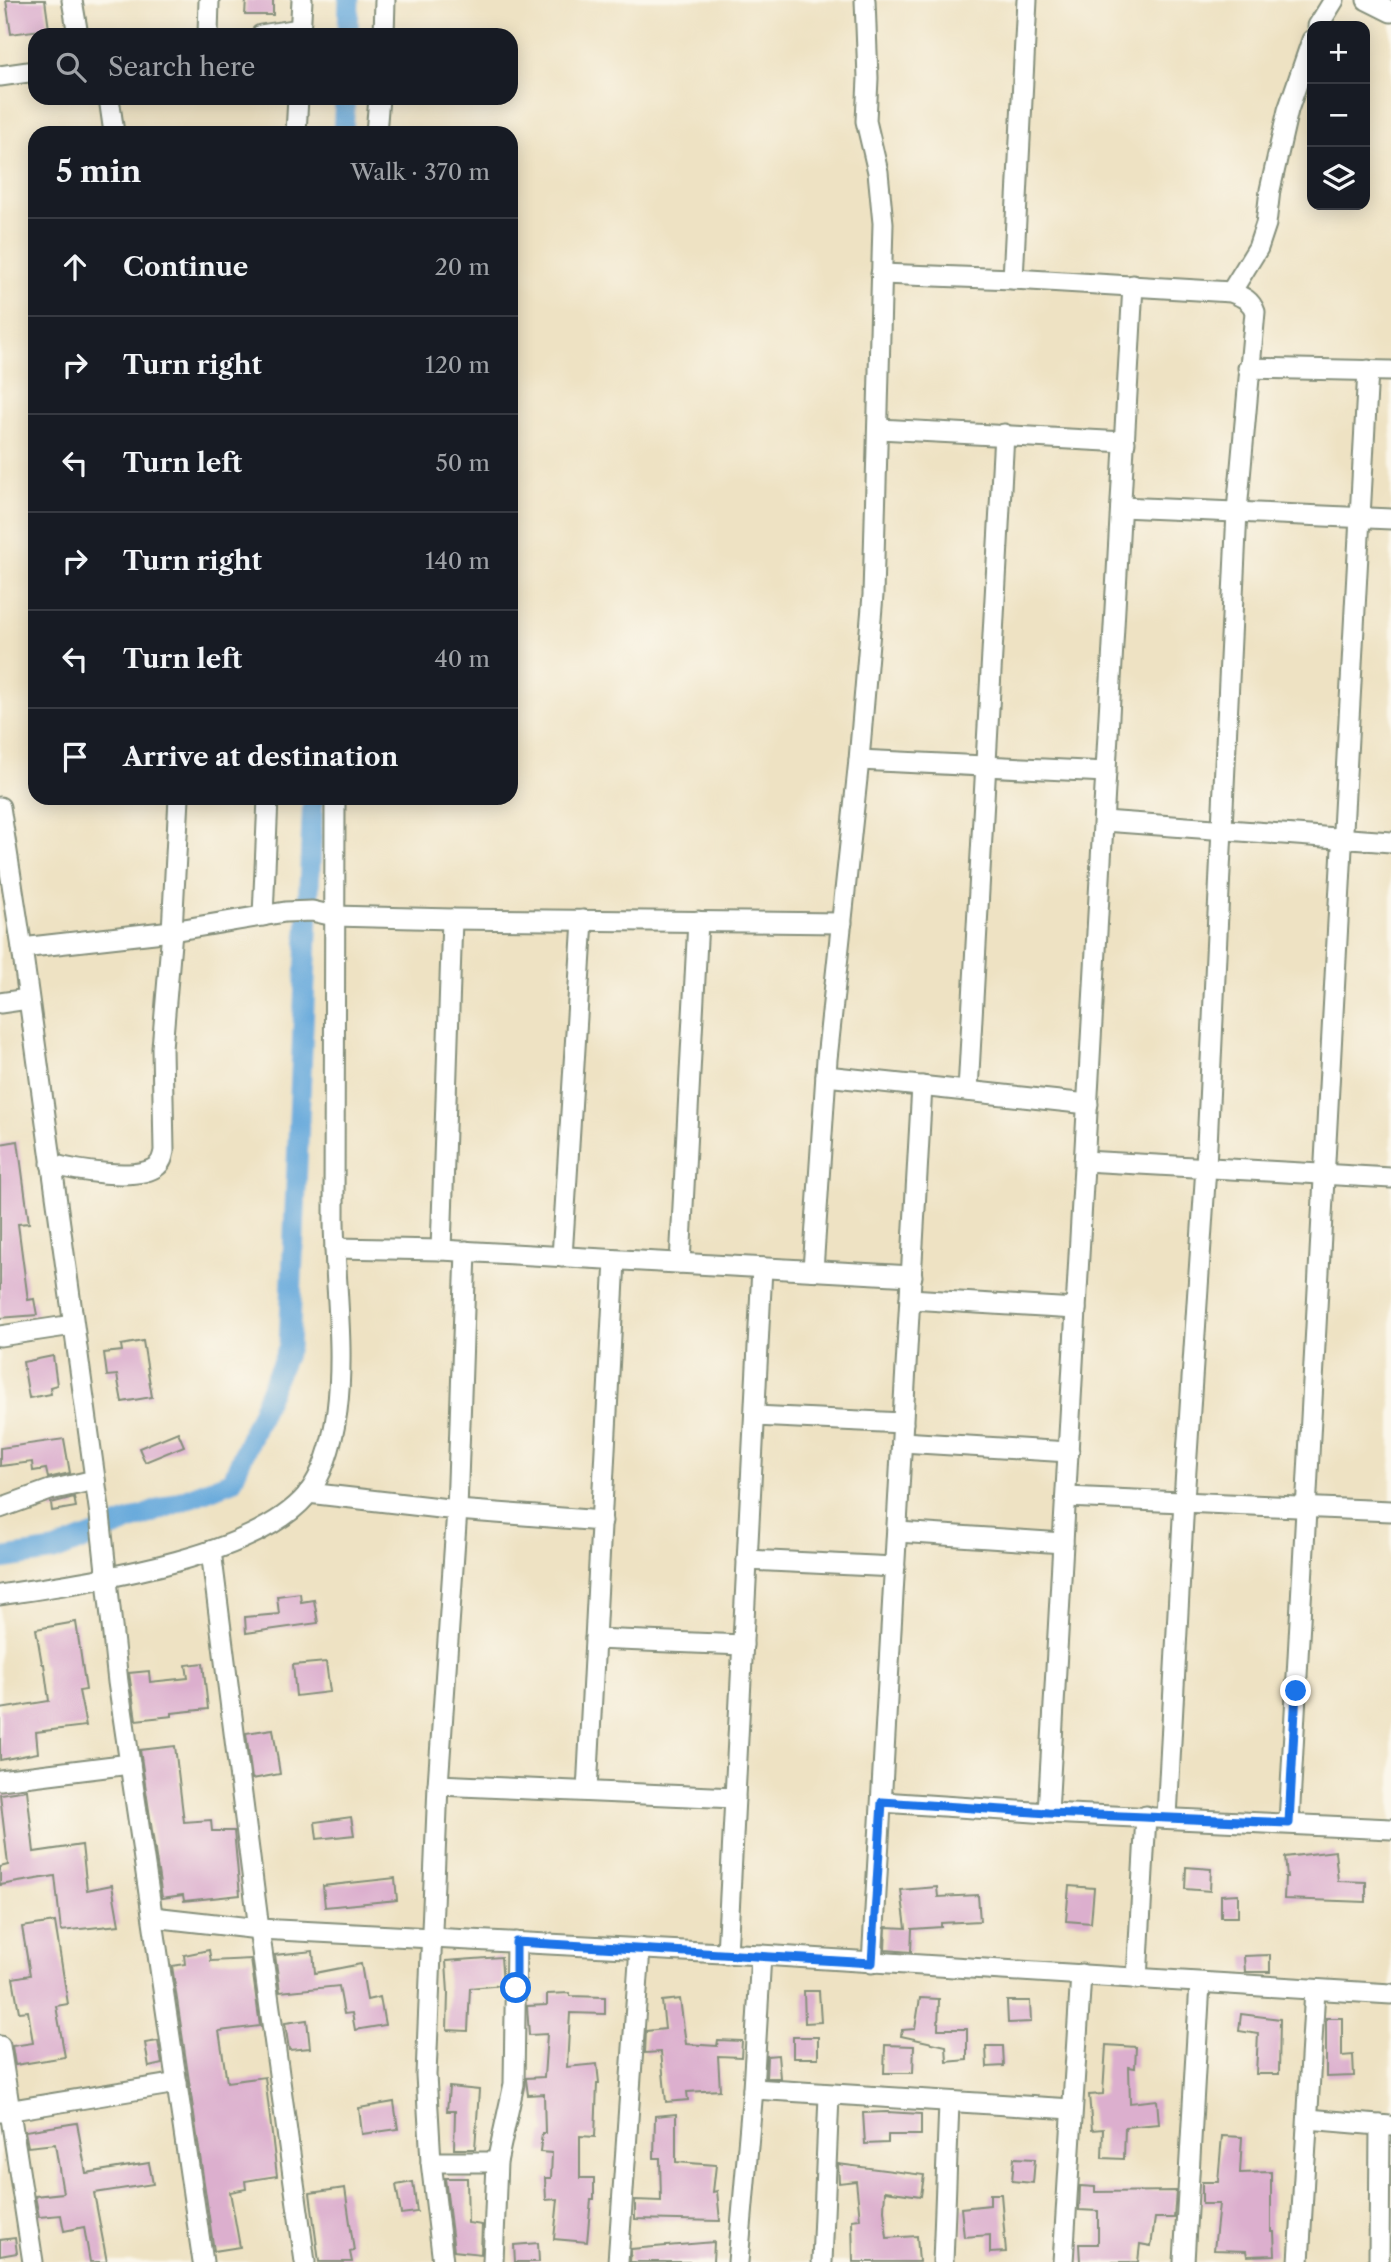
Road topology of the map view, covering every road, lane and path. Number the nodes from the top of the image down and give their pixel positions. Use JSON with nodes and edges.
{"nodes":[{"id":1,"x":72,"y":0,"type":"edge"},
{"id":2,"x":209,"y":0,"type":"edge"},
{"id":3,"x":302,"y":0,"type":"edge"},
{"id":4,"x":385,"y":0,"type":"edge"},
{"id":5,"x":865,"y":0,"type":"edge"},
{"id":6,"x":1027,"y":0,"type":"edge"},
{"id":7,"x":1334,"y":0,"type":"edge"},
{"id":8,"x":1367,"y":0,"type":"edge"},
{"id":9,"x":1391,"y":12,"type":"edge"},
{"id":10,"x":1321,"y":21,"type":"edge"},
{"id":11,"x":77,"y":28,"type":"edge"},
{"id":12,"x":208,"y":28,"type":"edge"},
{"id":13,"x":300,"y":28,"type":"edge"},
{"id":14,"x":384,"y":28,"type":"edge"},
{"id":15,"x":1307,"y":55,"type":"edge"},
{"id":16,"x":28,"y":72,"type":"edge"},
{"id":17,"x":0,"y":76,"type":"edge"},
{"id":18,"x":110,"y":105,"type":"edge"},
{"id":19,"x":298,"y":105,"type":"edge"},
{"id":20,"x":378,"y":105,"type":"edge"},
{"id":21,"x":113,"y":126,"type":"edge"},
{"id":22,"x":296,"y":126,"type":"edge"},
{"id":23,"x":377,"y":126,"type":"edge"},
{"id":24,"x":881,"y":274,"type":"junction"},
{"id":25,"x":1013,"y":279,"type":"junction"},
{"id":26,"x":1133,"y":285,"type":"junction"},
{"id":27,"x":1231,"y":292,"type":"junction"},
{"id":28,"x":1248,"y":368,"type":"junction"},
{"id":29,"x":1368,"y":370,"type":"junction"},
{"id":30,"x":1391,"y":371,"type":"edge"},
{"id":31,"x":879,"y":429,"type":"junction"},
{"id":32,"x":1004,"y":434,"type":"junction"},
{"id":33,"x":1125,"y":442,"type":"junction"},
{"id":34,"x":1121,"y":507,"type":"junction"},
{"id":35,"x":1237,"y":511,"type":"junction"},
{"id":36,"x":1360,"y":517,"type":"junction"},
{"id":37,"x":1391,"y":519,"type":"edge"},
{"id":38,"x":859,"y":760,"type":"junction"},
{"id":39,"x":986,"y":765,"type":"junction"},
{"id":40,"x":1106,"y":772,"type":"junction"},
{"id":41,"x":179,"y":805,"type":"edge"},
{"id":42,"x":268,"y":805,"type":"edge"},
{"id":43,"x":335,"y":805,"type":"edge"},
{"id":44,"x":0,"y":807,"type":"edge"},
{"id":45,"x":1104,"y":821,"type":"junction"},
{"id":46,"x":1222,"y":830,"type":"junction"},
{"id":47,"x":1343,"y":839,"type":"junction"},
{"id":48,"x":1391,"y":842,"type":"edge"},
{"id":49,"x":263,"y":916,"type":"junction"},
{"id":50,"x":334,"y":916,"type":"junction"},
{"id":51,"x":452,"y":919,"type":"junction"},
{"id":52,"x":583,"y":920,"type":"junction"},
{"id":53,"x":698,"y":921,"type":"junction"},
{"id":54,"x":842,"y":923,"type":"junction"},
{"id":55,"x":172,"y":931,"type":"junction"},
{"id":56,"x":22,"y":948,"type":"junction"},
{"id":57,"x":27,"y":999,"type":"junction"},
{"id":58,"x":0,"y":1003,"type":"edge"},
{"id":59,"x":826,"y":1076,"type":"junction"},
{"id":60,"x":922,"y":1086,"type":"junction"},
{"id":61,"x":968,"y":1091,"type":"junction"},
{"id":62,"x":1088,"y":1104,"type":"junction"},
{"id":63,"x":1084,"y":1161,"type":"junction"},
{"id":64,"x":51,"y":1164,"type":"junction"},
{"id":65,"x":1206,"y":1167,"type":"junction"},
{"id":66,"x":1324,"y":1173,"type":"junction"},
{"id":67,"x":1391,"y":1178,"type":"edge"},
{"id":68,"x":335,"y":1248,"type":"junction"},
{"id":69,"x":442,"y":1250,"type":"junction"},
{"id":70,"x":466,"y":1251,"type":"junction"},
{"id":71,"x":562,"y":1257,"type":"junction"},
{"id":72,"x":615,"y":1260,"type":"junction"},
{"id":73,"x":680,"y":1263,"type":"junction"},
{"id":74,"x":762,"y":1268,"type":"junction"},
{"id":75,"x":813,"y":1270,"type":"junction"},
{"id":76,"x":912,"y":1276,"type":"junction"},
{"id":77,"x":910,"y":1298,"type":"junction"},
{"id":78,"x":1076,"y":1309,"type":"junction"},
{"id":79,"x":73,"y":1325,"type":"junction"},
{"id":80,"x":0,"y":1336,"type":"edge"},
{"id":81,"x":755,"y":1416,"type":"junction"},
{"id":82,"x":903,"y":1432,"type":"junction"},
{"id":83,"x":1069,"y":1452,"type":"junction"},
{"id":84,"x":95,"y":1480,"type":"junction"},
{"id":85,"x":308,"y":1493,"type":"junction"},
{"id":86,"x":1066,"y":1497,"type":"junction"},
{"id":87,"x":1184,"y":1500,"type":"junction"},
{"id":88,"x":1306,"y":1506,"type":"junction"},
{"id":89,"x":0,"y":1508,"type":"edge"},
{"id":90,"x":457,"y":1510,"type":"junction"},
{"id":91,"x":1391,"y":1511,"type":"edge"},
{"id":92,"x":602,"y":1521,"type":"junction"},
{"id":93,"x":898,"y":1532,"type":"junction"},
{"id":94,"x":1063,"y":1543,"type":"junction"},
{"id":95,"x":211,"y":1550,"type":"junction"},
{"id":96,"x":747,"y":1560,"type":"junction"},
{"id":97,"x":895,"y":1567,"type":"junction"},
{"id":98,"x":108,"y":1578,"type":"junction"},
{"id":99,"x":0,"y":1595,"type":"edge"},
{"id":100,"x":595,"y":1639,"type":"junction"},
{"id":101,"x":743,"y":1645,"type":"junction"},
{"id":102,"x":130,"y":1764,"type":"junction"},
{"id":103,"x":0,"y":1780,"type":"edge"},
{"id":104,"x":438,"y":1785,"type":"junction"},
{"id":105,"x":587,"y":1791,"type":"junction"},
{"id":106,"x":735,"y":1798,"type":"junction"},
{"id":107,"x":882,"y":1802,"type":"junction"},
{"id":108,"x":1048,"y":1813,"type":"junction"},
{"id":109,"x":1146,"y":1816,"type":"junction"},
{"id":110,"x":1167,"y":1817,"type":"junction"},
{"id":111,"x":1289,"y":1823,"type":"junction"},
{"id":112,"x":1391,"y":1829,"type":"edge"},
{"id":113,"x":153,"y":1917,"type":"junction"},
{"id":114,"x":259,"y":1929,"type":"junction"},
{"id":115,"x":430,"y":1938,"type":"junction"},
{"id":116,"x":516,"y":1942,"type":"junction"},
{"id":117,"x":640,"y":1948,"type":"junction"},
{"id":118,"x":727,"y":1954,"type":"junction"},
{"id":119,"x":761,"y":1955,"type":"junction"},
{"id":120,"x":872,"y":1963,"type":"junction"},
{"id":121,"x":1081,"y":1974,"type":"junction"},
{"id":122,"x":1137,"y":1979,"type":"junction"},
{"id":123,"x":1200,"y":1983,"type":"junction"},
{"id":124,"x":1315,"y":1990,"type":"junction"},
{"id":125,"x":1391,"y":1994,"type":"edge"},
{"id":126,"x":0,"y":2046,"type":"edge"},
{"id":127,"x":177,"y":2083,"type":"junction"},
{"id":128,"x":753,"y":2089,"type":"junction"},
{"id":129,"x":829,"y":2096,"type":"junction"},
{"id":130,"x":949,"y":2103,"type":"junction"},
{"id":131,"x":1072,"y":2109,"type":"junction"},
{"id":132,"x":5,"y":2111,"type":"edge"},
{"id":133,"x":1308,"y":2119,"type":"junction"},
{"id":134,"x":1385,"y":2126,"type":"edge"},
{"id":135,"x":431,"y":2162,"type":"junction"},
{"id":136,"x":497,"y":2162,"type":"junction"},
{"id":137,"x":33,"y":2262,"type":"edge"},
{"id":138,"x":203,"y":2262,"type":"edge"},
{"id":139,"x":305,"y":2262,"type":"edge"},
{"id":140,"x":443,"y":2262,"type":"edge"},
{"id":141,"x":494,"y":2262,"type":"edge"},
{"id":142,"x":618,"y":2262,"type":"edge"},
{"id":143,"x":738,"y":2262,"type":"edge"},
{"id":144,"x":822,"y":2262,"type":"edge"},
{"id":145,"x":943,"y":2262,"type":"edge"},
{"id":146,"x":1063,"y":2262,"type":"edge"},
{"id":147,"x":1184,"y":2262,"type":"edge"},
{"id":148,"x":1299,"y":2262,"type":"edge"},
{"id":149,"x":1379,"y":2262,"type":"edge"}],
"edges":[{"from":1,"to":11,"type":"street"},
{"from":2,"to":12,"type":"street"},
{"from":3,"to":13,"type":"street"},
{"from":4,"to":14,"type":"street"},
{"from":5,"to":24,"type":"street"},
{"from":6,"to":25,"type":"street"},
{"from":7,"to":10,"type":"street"},
{"from":8,"to":9,"type":"street"},
{"from":15,"to":27,"type":"street"},
{"from":16,"to":17,"type":"street"},
{"from":18,"to":21,"type":"street"},
{"from":19,"to":22,"type":"street"},
{"from":20,"to":23,"type":"street"},
{"from":24,"to":25,"type":"street"},
{"from":24,"to":31,"type":"street"},
{"from":25,"to":26,"type":"street"},
{"from":26,"to":27,"type":"street"},
{"from":26,"to":33,"type":"street"},
{"from":27,"to":28,"type":"street"},
{"from":28,"to":29,"type":"street"},
{"from":28,"to":35,"type":"street"},
{"from":29,"to":30,"type":"street"},
{"from":29,"to":36,"type":"street"},
{"from":31,"to":32,"type":"street"},
{"from":31,"to":38,"type":"street"},
{"from":32,"to":33,"type":"street"},
{"from":32,"to":39,"type":"street"},
{"from":33,"to":34,"type":"street"},
{"from":34,"to":35,"type":"street"},
{"from":34,"to":40,"type":"street"},
{"from":35,"to":36,"type":"street"},
{"from":35,"to":46,"type":"street"},
{"from":36,"to":37,"type":"street"},
{"from":36,"to":47,"type":"street"},
{"from":38,"to":39,"type":"street"},
{"from":38,"to":54,"type":"street"},
{"from":39,"to":40,"type":"street"},
{"from":39,"to":61,"type":"street"},
{"from":40,"to":45,"type":"street"},
{"from":41,"to":55,"type":"street"},
{"from":42,"to":49,"type":"street"},
{"from":43,"to":50,"type":"street"},
{"from":44,"to":56,"type":"street"},
{"from":45,"to":46,"type":"street"},
{"from":45,"to":62,"type":"street"},
{"from":46,"to":47,"type":"street"},
{"from":46,"to":65,"type":"street"},
{"from":47,"to":48,"type":"street"},
{"from":47,"to":66,"type":"street"},
{"from":49,"to":50,"type":"street"},
{"from":49,"to":55,"type":"street"},
{"from":50,"to":51,"type":"street"},
{"from":50,"to":68,"type":"street"},
{"from":51,"to":52,"type":"street"},
{"from":51,"to":69,"type":"street"},
{"from":52,"to":53,"type":"street"},
{"from":52,"to":71,"type":"street"},
{"from":53,"to":54,"type":"street"},
{"from":53,"to":73,"type":"street"},
{"from":54,"to":59,"type":"street"},
{"from":55,"to":56,"type":"street"},
{"from":55,"to":64,"type":"street"},
{"from":56,"to":57,"type":"street"},
{"from":57,"to":58,"type":"street"},
{"from":57,"to":64,"type":"street"},
{"from":59,"to":60,"type":"street"},
{"from":59,"to":75,"type":"street"},
{"from":60,"to":61,"type":"street"},
{"from":60,"to":76,"type":"street"},
{"from":61,"to":62,"type":"street"},
{"from":62,"to":63,"type":"street"},
{"from":63,"to":65,"type":"street"},
{"from":63,"to":78,"type":"street"},
{"from":64,"to":79,"type":"street"},
{"from":65,"to":66,"type":"street"},
{"from":65,"to":87,"type":"street"},
{"from":66,"to":67,"type":"street"},
{"from":66,"to":88,"type":"street"},
{"from":68,"to":69,"type":"street"},
{"from":68,"to":85,"type":"street"},
{"from":69,"to":70,"type":"street"},
{"from":70,"to":71,"type":"street"},
{"from":70,"to":90,"type":"street"},
{"from":71,"to":72,"type":"street"},
{"from":72,"to":73,"type":"street"},
{"from":72,"to":92,"type":"street"},
{"from":73,"to":74,"type":"street"},
{"from":74,"to":75,"type":"street"},
{"from":74,"to":81,"type":"street"},
{"from":75,"to":76,"type":"street"},
{"from":76,"to":77,"type":"street"},
{"from":77,"to":78,"type":"street"},
{"from":77,"to":82,"type":"street"},
{"from":78,"to":83,"type":"street"},
{"from":79,"to":80,"type":"street"},
{"from":79,"to":84,"type":"street"},
{"from":81,"to":82,"type":"street"},
{"from":81,"to":96,"type":"street"},
{"from":82,"to":83,"type":"street"},
{"from":82,"to":93,"type":"street"},
{"from":83,"to":86,"type":"street"},
{"from":84,"to":89,"type":"street"},
{"from":84,"to":98,"type":"street"},
{"from":85,"to":90,"type":"street"},
{"from":85,"to":95,"type":"street"},
{"from":86,"to":87,"type":"street"},
{"from":86,"to":94,"type":"street"},
{"from":87,"to":88,"type":"street"},
{"from":87,"to":110,"type":"street"},
{"from":88,"to":91,"type":"street"},
{"from":88,"to":111,"type":"street"},
{"from":90,"to":92,"type":"street"},
{"from":90,"to":104,"type":"street"},
{"from":92,"to":100,"type":"street"},
{"from":93,"to":94,"type":"street"},
{"from":93,"to":97,"type":"street"},
{"from":94,"to":108,"type":"street"},
{"from":95,"to":98,"type":"street"},
{"from":95,"to":114,"type":"street"},
{"from":96,"to":97,"type":"street"},
{"from":96,"to":101,"type":"street"},
{"from":97,"to":107,"type":"street"},
{"from":98,"to":99,"type":"street"},
{"from":98,"to":102,"type":"street"},
{"from":100,"to":101,"type":"street"},
{"from":100,"to":105,"type":"street"},
{"from":101,"to":106,"type":"street"},
{"from":102,"to":103,"type":"street"},
{"from":102,"to":113,"type":"street"},
{"from":104,"to":105,"type":"street"},
{"from":104,"to":115,"type":"street"},
{"from":105,"to":106,"type":"street"},
{"from":106,"to":118,"type":"street"},
{"from":107,"to":108,"type":"street"},
{"from":107,"to":120,"type":"street"},
{"from":108,"to":109,"type":"street"},
{"from":109,"to":110,"type":"street"},
{"from":109,"to":122,"type":"street"},
{"from":110,"to":111,"type":"street"},
{"from":111,"to":112,"type":"street"},
{"from":113,"to":114,"type":"street"},
{"from":113,"to":127,"type":"street"},
{"from":114,"to":115,"type":"street"},
{"from":114,"to":139,"type":"street"},
{"from":115,"to":116,"type":"street"},
{"from":115,"to":135,"type":"street"},
{"from":116,"to":117,"type":"street"},
{"from":116,"to":136,"type":"street"},
{"from":117,"to":118,"type":"street"},
{"from":117,"to":142,"type":"street"},
{"from":118,"to":119,"type":"street"},
{"from":119,"to":120,"type":"street"},
{"from":119,"to":128,"type":"street"},
{"from":120,"to":121,"type":"street"},
{"from":121,"to":122,"type":"street"},
{"from":121,"to":131,"type":"street"},
{"from":122,"to":123,"type":"street"},
{"from":123,"to":124,"type":"street"},
{"from":123,"to":147,"type":"street"},
{"from":124,"to":125,"type":"street"},
{"from":124,"to":133,"type":"street"},
{"from":126,"to":132,"type":"street"},
{"from":127,"to":132,"type":"street"},
{"from":127,"to":138,"type":"street"},
{"from":128,"to":129,"type":"street"},
{"from":128,"to":143,"type":"street"},
{"from":129,"to":130,"type":"street"},
{"from":129,"to":144,"type":"street"},
{"from":130,"to":131,"type":"street"},
{"from":130,"to":145,"type":"street"},
{"from":131,"to":146,"type":"street"},
{"from":132,"to":137,"type":"street"},
{"from":133,"to":134,"type":"street"},
{"from":133,"to":148,"type":"street"},
{"from":134,"to":149,"type":"street"},
{"from":135,"to":136,"type":"street"},
{"from":135,"to":140,"type":"street"},
{"from":136,"to":141,"type":"street"}]}
